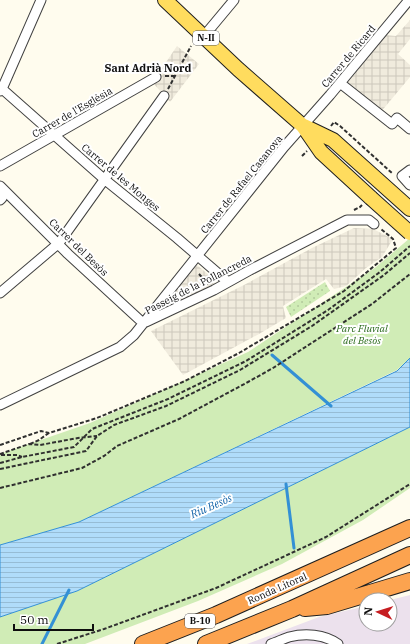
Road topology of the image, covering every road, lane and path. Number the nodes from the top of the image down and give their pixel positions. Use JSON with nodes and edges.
{"nodes":[{"id":1,"x":41,"y":0,"type":"edge"},
{"id":2,"x":165,"y":0,"type":"edge"},
{"id":3,"x":234,"y":0,"type":"edge"},
{"id":4,"x":409,"y":0,"type":"edge"},
{"id":5,"x":204,"y":36,"type":"junction"},
{"id":6,"x":191,"y":46,"type":"dead end"},
{"id":7,"x":156,"y":77,"type":"dead end"},
{"id":8,"x":340,"y":83,"type":"junction"},
{"id":9,"x":1,"y":89,"type":"edge"},
{"id":10,"x":164,"y":96,"type":"joint"},
{"id":11,"x":303,"y":126,"type":"junction"},
{"id":12,"x":330,"y":126,"type":"dead end"},
{"id":13,"x":337,"y":127,"type":"dead end"},
{"id":14,"x":410,"y":130,"type":"edge"},
{"id":15,"x":345,"y":131,"type":"junction"},
{"id":16,"x":54,"y":135,"type":"junction"},
{"id":17,"x":0,"y":166,"type":"edge"},
{"id":18,"x":410,"y":170,"type":"edge"},
{"id":19,"x":395,"y":175,"type":"dead end"},
{"id":20,"x":104,"y":179,"type":"junction"},
{"id":21,"x":410,"y":185,"type":"edge"},
{"id":22,"x":0,"y":186,"type":"edge"},
{"id":23,"x":0,"y":197,"type":"edge"},
{"id":24,"x":0,"y":200,"type":"edge"},
{"id":25,"x":410,"y":209,"type":"edge"},
{"id":26,"x":374,"y":224,"type":"joint"},
{"id":27,"x":410,"y":233,"type":"edge"},
{"id":28,"x":59,"y":243,"type":"junction"},
{"id":29,"x":410,"y":246,"type":"edge"},
{"id":30,"x":410,"y":253,"type":"edge"},
{"id":31,"x":197,"y":256,"type":"junction"},
{"id":32,"x":199,"y":274,"type":"dead end"},
{"id":33,"x":410,"y":274,"type":"edge"},
{"id":34,"x":228,"y":282,"type":"junction"},
{"id":35,"x":211,"y":286,"type":"dead end"},
{"id":36,"x":0,"y":293,"type":"edge"},
{"id":37,"x":143,"y":324,"type":"junction"},
{"id":38,"x":0,"y":405,"type":"edge"},
{"id":39,"x":49,"y":433,"type":"junction"},
{"id":40,"x":97,"y":436,"type":"junction"},
{"id":41,"x":84,"y":437,"type":"junction"},
{"id":42,"x":29,"y":444,"type":"junction"},
{"id":43,"x":0,"y":445,"type":"edge"},
{"id":44,"x":0,"y":454,"type":"edge"},
{"id":45,"x":22,"y":456,"type":"junction"},
{"id":46,"x":0,"y":463,"type":"edge"},
{"id":47,"x":0,"y":469,"type":"edge"},
{"id":48,"x":410,"y":484,"type":"edge"},
{"id":49,"x":0,"y":488,"type":"edge"},
{"id":50,"x":410,"y":516,"type":"edge"},
{"id":51,"x":410,"y":528,"type":"edge"},
{"id":52,"x":365,"y":548,"type":"junction"},
{"id":53,"x":410,"y":556,"type":"edge"},
{"id":54,"x":410,"y":581,"type":"edge"},
{"id":55,"x":292,"y":609,"type":"junction"},
{"id":56,"x":333,"y":643,"type":"edge"},
{"id":57,"x":57,"y":644,"type":"edge"},
{"id":58,"x":143,"y":644,"type":"edge"},
{"id":59,"x":206,"y":644,"type":"edge"},
{"id":60,"x":271,"y":644,"type":"edge"}],
"edges":[{"from":1,"to":9,"type":"street"},
{"from":2,"to":5,"type":"main road","number":"N-II"},
{"from":3,"to":5,"type":"street"},
{"from":4,"to":8,"type":"street","name":"Carrer de Ricard"},
{"from":5,"to":11,"type":"main road","number":"N-II"},
{"from":6,"to":10,"type":"path"},
{"from":7,"to":16,"type":"street","name":"Carrer de l'Església"},
{"from":8,"to":11,"type":"street","name":"Carrer de Ricard"},
{"from":8,"to":14,"type":"street"},
{"from":9,"to":16,"type":"street","name":"Carrer de les Monges"},
{"from":10,"to":20,"type":"street"},
{"from":11,"to":25,"type":"main road","number":"N-II"},
{"from":11,"to":27,"type":"main road","number":"N-II","bridge":true},
{"from":11,"to":31,"type":"street","name":"Carrer de Rafael Casanova"},
{"from":12,"to":15,"type":"path"},
{"from":13,"to":15,"type":"path"},
{"from":15,"to":19,"type":"path"},
{"from":16,"to":17,"type":"street","name":"Carrer de l'Església"},
{"from":16,"to":20,"type":"street","name":"Carrer de les Monges"},
{"from":18,"to":21,"type":"street"},
{"from":20,"to":28,"type":"street"},
{"from":20,"to":31,"type":"street","name":"Carrer de les Monges"},
{"from":22,"to":28,"type":"street","name":"Carrer del Besòs"},
{"from":23,"to":24,"type":"street"},
{"from":26,"to":34,"type":"street","name":"Passeig de la Pollancreda"},
{"from":26,"to":39,"type":"path"},
{"from":28,"to":36,"type":"street"},
{"from":28,"to":37,"type":"street","name":"Carrer del Besòs"},
{"from":29,"to":41,"type":"path"},
{"from":30,"to":40,"type":"path"},
{"from":31,"to":34,"type":"street","name":"Carrer de les Monges"},
{"from":31,"to":37,"type":"street","name":"Carrer de Rafael Casanova"},
{"from":32,"to":35,"type":"path"},
{"from":33,"to":49,"type":"path"},
{"from":34,"to":37,"type":"street","name":"Passeig de la Pollancreda"},
{"from":37,"to":38,"type":"street","name":"Passeig de la Pollancreda"},
{"from":39,"to":42,"type":"path"},
{"from":39,"to":43,"type":"path"},
{"from":40,"to":41,"type":"path"},
{"from":40,"to":47,"type":"path"},
{"from":41,"to":42,"type":"path"},
{"from":41,"to":45,"type":"path"},
{"from":42,"to":44,"type":"path"},
{"from":44,"to":45,"type":"path"},
{"from":45,"to":46,"type":"path"},
{"from":48,"to":57,"type":"path"},
{"from":50,"to":52,"type":"highway"},
{"from":51,"to":52,"type":"highway","name":"Ronda Litoral","number":"B-10"},
{"from":52,"to":58,"type":"highway","name":"Ronda Litoral","number":"B-10"},
{"from":53,"to":55,"type":"highway","number":"B-10"},
{"from":54,"to":55,"type":"highway"},
{"from":55,"to":59,"type":"highway","number":"B-10"},
{"from":56,"to":60,"type":"street"}]}
